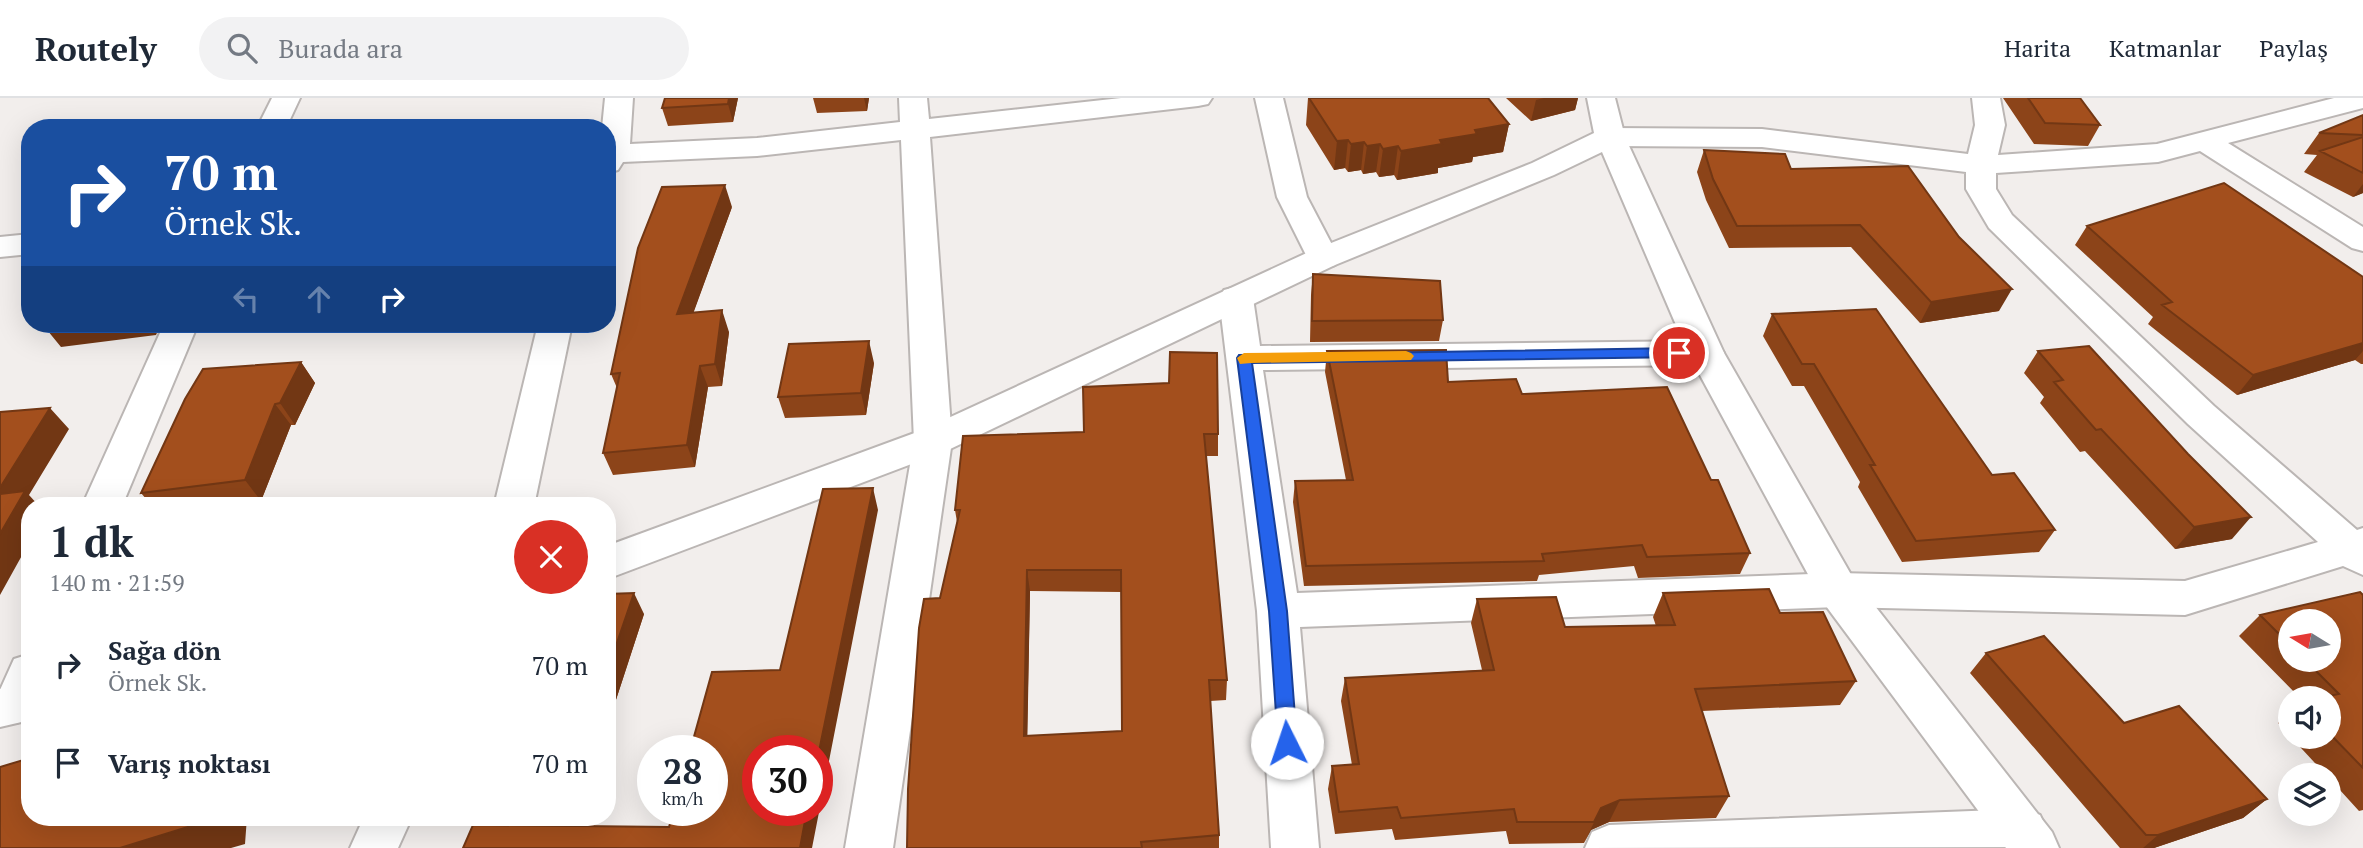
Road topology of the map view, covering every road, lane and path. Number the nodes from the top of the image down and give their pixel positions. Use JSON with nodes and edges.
{"nodes":[{"id":1,"x":286,"y":98,"type":"edge"},
{"id":2,"x":619,"y":98,"type":"edge"},
{"id":3,"x":913,"y":98,"type":"edge"},
{"id":4,"x":1198,"y":98,"type":"edge"},
{"id":5,"x":1269,"y":98,"type":"edge"},
{"id":6,"x":1601,"y":98,"type":"edge"},
{"id":7,"x":1986,"y":98,"type":"edge"},
{"id":8,"x":2363,"y":99,"type":"edge"},
{"id":9,"x":276,"y":119,"type":"edge"},
{"id":10,"x":616,"y":119,"type":"edge"},
{"id":11,"x":913,"y":131,"type":"junction"},
{"id":12,"x":1610,"y":137,"type":"junction"},
{"id":13,"x":2204,"y":141,"type":"junction"},
{"id":14,"x":616,"y":159,"type":"edge"},
{"id":15,"x":1981,"y":164,"type":"junction"},
{"id":16,"x":2363,"y":241,"type":"edge"},
{"id":17,"x":21,"y":245,"type":"edge"},
{"id":18,"x":0,"y":247,"type":"edge"},
{"id":19,"x":1322,"y":258,"type":"junction"},
{"id":20,"x":1236,"y":298,"type":"junction"},
{"id":21,"x":177,"y":333,"type":"edge"},
{"id":22,"x":553,"y":333,"type":"edge"},
{"id":23,"x":1706,"y":353,"type":"junction"},
{"id":24,"x":1244,"y":358,"type":"junction"},
{"id":25,"x":933,"y":441,"type":"junction"},
{"id":26,"x":106,"y":497,"type":"edge"},
{"id":27,"x":516,"y":497,"type":"edge"},
{"id":28,"x":2359,"y":550,"type":"edge"},
{"id":29,"x":616,"y":560,"type":"edge"},
{"id":30,"x":1838,"y":590,"type":"junction"},
{"id":31,"x":1278,"y":611,"type":"junction"},
{"id":32,"x":384,"y":826,"type":"edge"},
{"id":33,"x":2029,"y":840,"type":"edge"},
{"id":34,"x":374,"y":848,"type":"edge"},
{"id":35,"x":869,"y":848,"type":"edge"},
{"id":36,"x":1295,"y":848,"type":"edge"},
{"id":37,"x":1609,"y":848,"type":"edge"}],
"edges":[{"from":1,"to":9,"type":"street"},
{"from":2,"to":10,"type":"street"},
{"from":3,"to":11,"type":"street"},
{"from":4,"to":11,"type":"street"},
{"from":5,"to":19,"type":"street"},
{"from":6,"to":12,"type":"street"},
{"from":7,"to":15,"type":"street"},
{"from":8,"to":13,"type":"street"},
{"from":11,"to":14,"type":"street"},
{"from":11,"to":25,"type":"street"},
{"from":12,"to":15,"type":"street"},
{"from":12,"to":19,"type":"street"},
{"from":12,"to":23,"type":"street"},
{"from":13,"to":15,"type":"street"},
{"from":13,"to":16,"type":"street"},
{"from":15,"to":28,"type":"street"},
{"from":17,"to":18,"type":"street"},
{"from":19,"to":20,"type":"street"},
{"from":20,"to":24,"type":"street"},
{"from":20,"to":25,"type":"street"},
{"from":21,"to":26,"type":"street"},
{"from":22,"to":27,"type":"street"},
{"from":23,"to":24,"type":"street"},
{"from":23,"to":30,"type":"street"},
{"from":24,"to":31,"type":"street"},
{"from":25,"to":29,"type":"street"},
{"from":25,"to":35,"type":"street"},
{"from":28,"to":30,"type":"street"},
{"from":30,"to":31,"type":"street"},
{"from":30,"to":33,"type":"street"},
{"from":31,"to":36,"type":"street"},
{"from":32,"to":34,"type":"street"},
{"from":33,"to":37,"type":"street"}]}
